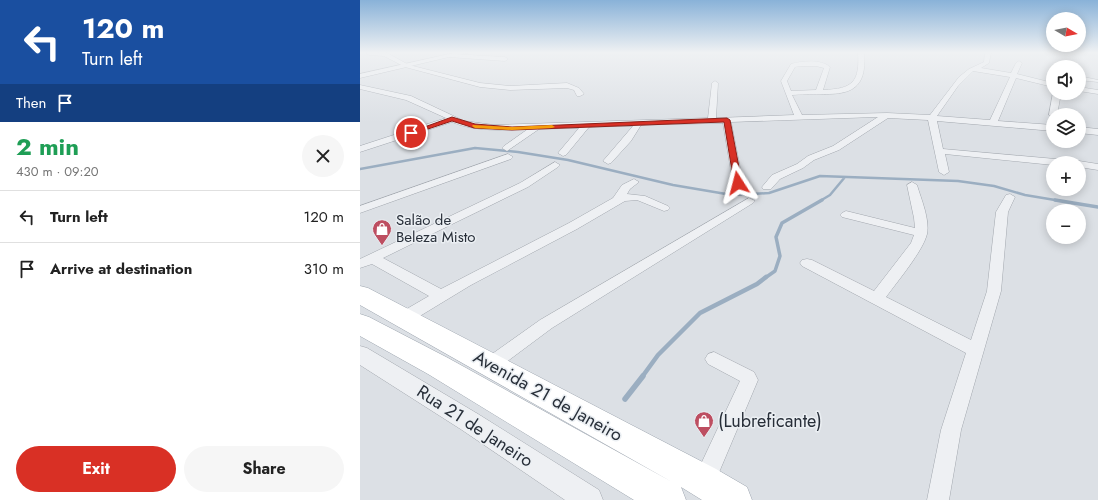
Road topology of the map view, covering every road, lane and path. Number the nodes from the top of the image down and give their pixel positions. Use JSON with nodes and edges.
{"nodes":[{"id":1,"x":444,"y":75,"type":"edge"},
{"id":2,"x":787,"y":75,"type":"edge"},
{"id":3,"x":825,"y":75,"type":"edge"},
{"id":4,"x":861,"y":75,"type":"edge"},
{"id":5,"x":966,"y":75,"type":"edge"},
{"id":6,"x":1013,"y":75,"type":"edge"},
{"id":7,"x":1014,"y":75,"type":"edge"},
{"id":8,"x":497,"y":79,"type":"dead end"},
{"id":9,"x":1086,"y":79,"type":"edge"},
{"id":10,"x":1096,"y":81,"type":"dead end"},
{"id":11,"x":715,"y":83,"type":"dead end"},
{"id":12,"x":1046,"y":83,"type":"edge"},
{"id":13,"x":479,"y":84,"type":"junction"},
{"id":14,"x":360,"y":87,"type":"edge"},
{"id":15,"x":1086,"y":90,"type":"edge"},
{"id":16,"x":819,"y":92,"type":"junction"},
{"id":17,"x":1098,"y":92,"type":"edge"},
{"id":18,"x":788,"y":93,"type":"junction"},
{"id":19,"x":580,"y":94,"type":"dead end"},
{"id":20,"x":887,"y":115,"type":"junction"},
{"id":21,"x":799,"y":117,"type":"junction"},
{"id":22,"x":932,"y":118,"type":"junction"},
{"id":23,"x":452,"y":119,"type":"junction"},
{"id":24,"x":712,"y":120,"type":"junction"},
{"id":25,"x":727,"y":120,"type":"junction"},
{"id":26,"x":639,"y":123,"type":"junction"},
{"id":27,"x":993,"y":124,"type":"junction"},
{"id":28,"x":586,"y":125,"type":"junction"},
{"id":29,"x":535,"y":128,"type":"junction"},
{"id":30,"x":1046,"y":128,"type":"edge"},
{"id":31,"x":1086,"y":131,"type":"edge"},
{"id":32,"x":1098,"y":132,"type":"edge"},
{"id":33,"x":360,"y":149,"type":"edge"},
{"id":34,"x":939,"y":151,"type":"junction"},
{"id":35,"x":563,"y":153,"type":"dead end"},
{"id":36,"x":608,"y":161,"type":"dead end"},
{"id":37,"x":1046,"y":161,"type":"edge"},
{"id":38,"x":555,"y":165,"type":"dead end"},
{"id":39,"x":1086,"y":165,"type":"edge"},
{"id":40,"x":1098,"y":167,"type":"edge"},
{"id":41,"x":944,"y":172,"type":"dead end"},
{"id":42,"x":634,"y":182,"type":"dead end"},
{"id":43,"x":738,"y":183,"type":"dead end"},
{"id":44,"x":912,"y":185,"type":"dead end"},
{"id":45,"x":767,"y":187,"type":"dead end"},
{"id":46,"x":1010,"y":197,"type":"dead end"},
{"id":47,"x":617,"y":201,"type":"junction"},
{"id":48,"x":749,"y":201,"type":"dead end"},
{"id":49,"x":664,"y":208,"type":"dead end"},
{"id":50,"x":360,"y":210,"type":"edge"},
{"id":51,"x":846,"y":215,"type":"dead end"},
{"id":52,"x":921,"y":233,"type":"junction"},
{"id":53,"x":374,"y":259,"type":"junction"},
{"id":54,"x":807,"y":263,"type":"dead end"},
{"id":55,"x":360,"y":264,"type":"edge"},
{"id":56,"x":360,"y":294,"type":"edge"},
{"id":57,"x":441,"y":296,"type":"junction"},
{"id":58,"x":878,"y":298,"type":"junction"},
{"id":59,"x":404,"y":318,"type":"junction"},
{"id":60,"x":360,"y":324,"type":"edge"},
{"id":61,"x":976,"y":350,"type":"junction"},
{"id":62,"x":360,"y":354,"type":"edge"},
{"id":63,"x":714,"y":359,"type":"dead end"},
{"id":64,"x":491,"y":364,"type":"junction"},
{"id":65,"x":704,"y":481,"type":"junction"},
{"id":66,"x":589,"y":500,"type":"edge"},
{"id":67,"x":668,"y":500,"type":"edge"},
{"id":68,"x":734,"y":500,"type":"edge"},
{"id":69,"x":938,"y":500,"type":"edge"}],
"edges":[{"from":1,"to":13,"type":"street"},
{"from":2,"to":18,"type":"street"},
{"from":3,"to":16,"type":"street"},
{"from":4,"to":16,"type":"street"},
{"from":5,"to":22,"type":"street"},
{"from":6,"to":27,"type":"street"},
{"from":7,"to":12,"type":"street"},
{"from":8,"to":13,"type":"street"},
{"from":9,"to":10,"type":"street"},
{"from":11,"to":24,"type":"street"},
{"from":13,"to":19,"type":"street"},
{"from":14,"to":23,"type":"street"},
{"from":15,"to":17,"type":"street"},
{"from":16,"to":18,"type":"street"},
{"from":18,"to":21,"type":"street"},
{"from":20,"to":21,"type":"street"},
{"from":20,"to":22,"type":"street"},
{"from":20,"to":45,"type":"street"},
{"from":21,"to":25,"type":"street"},
{"from":22,"to":27,"type":"street"},
{"from":22,"to":34,"type":"street"},
{"from":23,"to":29,"type":"street"},
{"from":23,"to":33,"type":"street"},
{"from":24,"to":25,"type":"street"},
{"from":24,"to":26,"type":"street"},
{"from":25,"to":43,"type":"street"},
{"from":26,"to":28,"type":"street"},
{"from":26,"to":36,"type":"street"},
{"from":27,"to":30,"type":"street"},
{"from":28,"to":29,"type":"street"},
{"from":28,"to":35,"type":"street"},
{"from":29,"to":50,"type":"street"},
{"from":31,"to":32,"type":"street"},
{"from":34,"to":37,"type":"street"},
{"from":34,"to":41,"type":"street"},
{"from":38,"to":53,"type":"street"},
{"from":39,"to":40,"type":"street"},
{"from":42,"to":47,"type":"street"},
{"from":44,"to":52,"type":"street"},
{"from":46,"to":61,"type":"street"},
{"from":47,"to":49,"type":"street"},
{"from":47,"to":57,"type":"street"},
{"from":48,"to":64,"type":"street"},
{"from":51,"to":52,"type":"street"},
{"from":52,"to":58,"type":"street"},
{"from":53,"to":55,"type":"street"},
{"from":53,"to":57,"type":"street"},
{"from":54,"to":58,"type":"street"},
{"from":56,"to":59,"type":"main road","name":"Avenida 21 de Janeiro"},
{"from":57,"to":59,"type":"street"},
{"from":58,"to":61,"type":"street"},
{"from":59,"to":64,"type":"main road","name":"Avenida 21 de Janeiro"},
{"from":60,"to":67,"type":"main road","name":"Avenida 21 de Janeiro"},
{"from":61,"to":69,"type":"street"},
{"from":62,"to":66,"type":"street","name":"Rua 21 de Janeiro"},
{"from":63,"to":65,"type":"street"},
{"from":64,"to":65,"type":"main road","name":"Avenida 21 de Janeiro"},
{"from":65,"to":68,"type":"main road","name":"Avenida 21 de Janeiro"}]}
